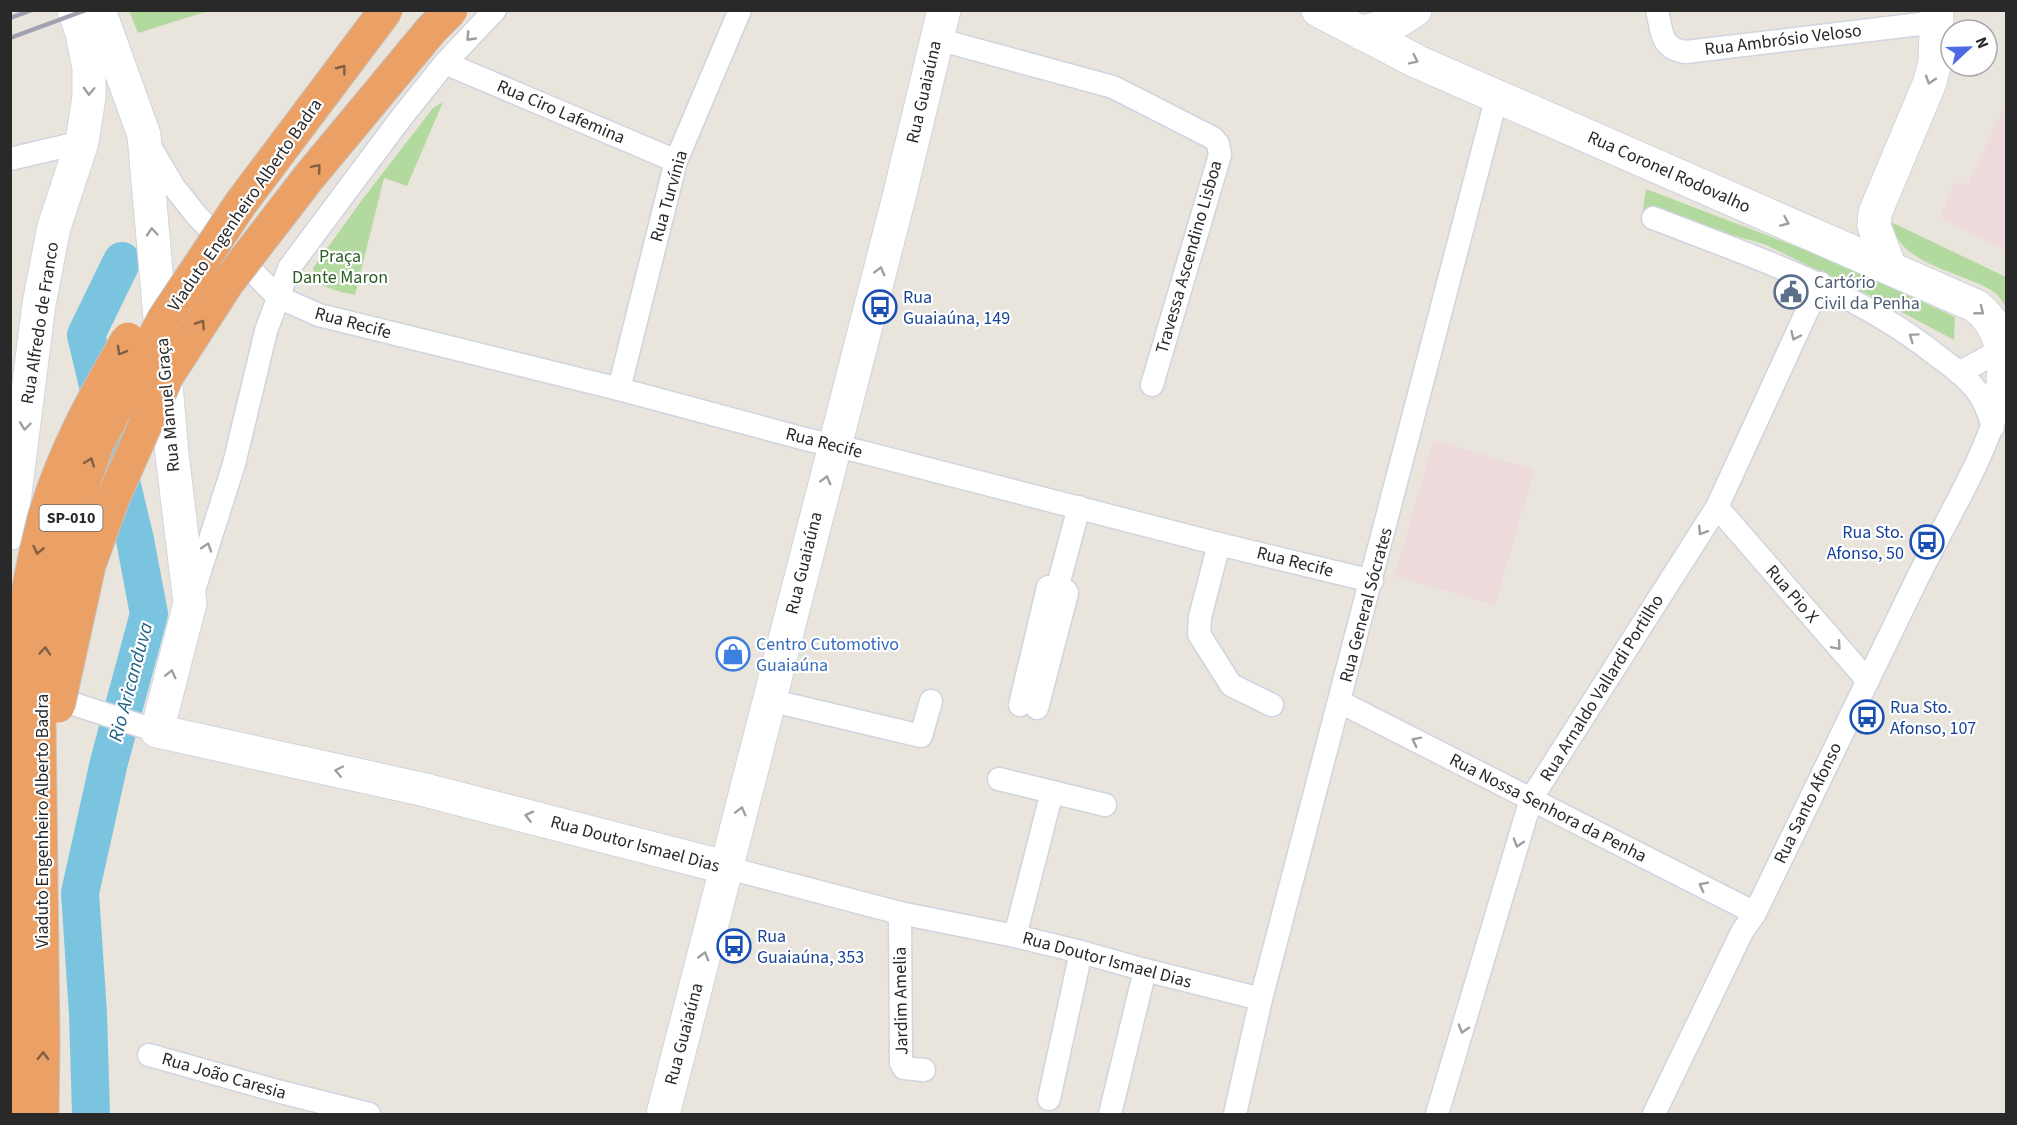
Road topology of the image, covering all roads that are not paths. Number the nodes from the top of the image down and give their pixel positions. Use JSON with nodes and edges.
{"nodes":[{"id":1,"x":74,"y":10,"type":"edge"},
{"id":2,"x":99,"y":10,"type":"edge"},
{"id":3,"x":358,"y":10,"type":"edge"},
{"id":4,"x":386,"y":10,"type":"edge"},
{"id":5,"x":451,"y":10,"type":"edge"},
{"id":6,"x":495,"y":10,"type":"edge"},
{"id":7,"x":740,"y":10,"type":"edge"},
{"id":8,"x":1318,"y":10,"type":"edge"},
{"id":9,"x":1415,"y":10,"type":"edge"},
{"id":10,"x":1657,"y":10,"type":"edge"},
{"id":11,"x":1937,"y":16,"type":"edge"},
{"id":12,"x":940,"y":25,"type":"edge"},
{"id":13,"x":1361,"y":33,"type":"junction"},
{"id":14,"x":445,"y":63,"type":"junction"},
{"id":15,"x":1497,"y":96,"type":"junction"},
{"id":16,"x":144,"y":135,"type":"junction"},
{"id":17,"x":82,"y":142,"type":"junction"},
{"id":18,"x":10,"y":159,"type":"edge"},
{"id":19,"x":676,"y":161,"type":"junction"},
{"id":20,"x":1653,"y":218,"type":"dead end"},
{"id":21,"x":1890,"y":268,"type":"junction"},
{"id":22,"x":1820,"y":283,"type":"junction"},
{"id":23,"x":278,"y":297,"type":"junction"},
{"id":24,"x":2004,"y":348,"type":"edge"},
{"id":25,"x":1959,"y":373,"type":"junction"},
{"id":26,"x":1152,"y":385,"type":"dead end"},
{"id":27,"x":20,"y":386,"type":"edge"},
{"id":28,"x":620,"y":389,"type":"junction"},
{"id":29,"x":2002,"y":413,"type":"edge"},
{"id":30,"x":835,"y":446,"type":"junction"},
{"id":31,"x":1079,"y":507,"type":"junction"},
{"id":32,"x":1717,"y":507,"type":"junction"},
{"id":33,"x":10,"y":533,"type":"edge"},
{"id":34,"x":1219,"y":544,"type":"junction"},
{"id":35,"x":1372,"y":581,"type":"junction"},
{"id":36,"x":189,"y":603,"type":"junction"},
{"id":37,"x":1868,"y":681,"type":"junction"},
{"id":38,"x":10,"y":682,"type":"edge"},
{"id":39,"x":769,"y":700,"type":"junction"},
{"id":40,"x":931,"y":700,"type":"dead end"},
{"id":41,"x":1340,"y":702,"type":"junction"},
{"id":42,"x":1272,"y":705,"type":"dead end"},
{"id":43,"x":1028,"y":706,"type":"dead end"},
{"id":44,"x":153,"y":730,"type":"junction"},
{"id":45,"x":999,"y":779,"type":"dead end"},
{"id":46,"x":1052,"y":792,"type":"junction"},
{"id":47,"x":41,"y":793,"type":"junction"},
{"id":48,"x":1531,"y":799,"type":"junction"},
{"id":49,"x":1105,"y":805,"type":"dead end"},
{"id":50,"x":728,"y":868,"type":"junction"},
{"id":51,"x":900,"y":913,"type":"junction"},
{"id":52,"x":1755,"y":913,"type":"junction"},
{"id":53,"x":1015,"y":936,"type":"junction"},
{"id":54,"x":1081,"y":952,"type":"junction"},
{"id":55,"x":1145,"y":970,"type":"junction"},
{"id":56,"x":1261,"y":999,"type":"junction"},
{"id":57,"x":149,"y":1055,"type":"dead end"},
{"id":58,"x":924,"y":1070,"type":"dead end"},
{"id":59,"x":1049,"y":1099,"type":"dead end"},
{"id":60,"x":18,"y":1114,"type":"edge"},
{"id":61,"x":42,"y":1114,"type":"edge"},
{"id":62,"x":369,"y":1114,"type":"edge"},
{"id":63,"x":663,"y":1114,"type":"edge"},
{"id":64,"x":1110,"y":1114,"type":"edge"},
{"id":65,"x":1235,"y":1114,"type":"edge"},
{"id":66,"x":1437,"y":1114,"type":"edge"},
{"id":67,"x":1654,"y":1114,"type":"edge"}],
"edges":[{"from":1,"to":17,"type":"street","name":"Rua Alfredo de Franco","one_way":true},
{"from":2,"to":16,"type":"street","name":"Rua Manuel Graça"},
{"from":3,"to":60,"type":"highway","name":"Viaduto Engenheiro Alberto Badra","number":"SP-010","one_way":true,"bridge":true},
{"from":47,"to":4,"type":"highway","name":"Viaduto Engenheiro Alberto Badra","number":"SP-010","one_way":true,"bridge":true},
{"from":47,"to":5,"type":"highway","one_way":true,"bridge":true},
{"from":6,"to":14,"type":"street","one_way":true},
{"from":7,"to":19,"type":"street","name":"Rua Turvínia"},
{"from":8,"to":13,"type":"street","name":"Rua Coronel Rodovalho"},
{"from":9,"to":13,"type":"street"},
{"from":10,"to":11,"type":"street","name":"Rua Ambrósio Veloso"},
{"from":11,"to":21,"type":"street","one_way":true},
{"from":12,"to":26,"type":"street","name":"Travessa Ascendino Lisboa"},
{"from":30,"to":12,"type":"street","name":"Rua Guaiaúna","one_way":true},
{"from":13,"to":15,"type":"street","name":"Rua Coronel Rodovalho","one_way":true},
{"from":14,"to":19,"type":"street","name":"Rua Ciro Lafemina"},
{"from":14,"to":23,"type":"street"},
{"from":15,"to":21,"type":"street","name":"Rua Coronel Rodovalho","one_way":true},
{"from":15,"to":35,"type":"street","name":"Rua General Sócrates"},
{"from":16,"to":23,"type":"street"},
{"from":36,"to":16,"type":"street","name":"Rua Manuel Graça","one_way":true},
{"from":17,"to":18,"type":"street"},
{"from":17,"to":27,"type":"street","name":"Rua Alfredo de Franco"},
{"from":19,"to":28,"type":"street","name":"Rua Turvínia"},
{"from":20,"to":22,"type":"street"},
{"from":21,"to":24,"type":"street","name":"Rua Coronel Rodovalho","one_way":true},
{"from":25,"to":22,"type":"street","one_way":true},
{"from":22,"to":32,"type":"street","name":"Rua Arnaldo Vallardi Portilho","one_way":true},
{"from":23,"to":28,"type":"street","name":"Rua Recife"},
{"from":36,"to":23,"type":"street","one_way":true},
{"from":24,"to":25,"type":"street"},
{"from":24,"to":29,"type":"street","name":"Rua Coronel Rodovalho"},
{"from":25,"to":29,"type":"street"},
{"from":27,"to":33,"type":"street","name":"Rua Alfredo de Franco","one_way":true},
{"from":28,"to":30,"type":"street","name":"Rua Recife"},
{"from":29,"to":37,"type":"street","name":"Rua Santo Afonso"},
{"from":30,"to":31,"type":"street","name":"Rua Recife"},
{"from":39,"to":30,"type":"street","name":"Rua Guaiaúna","one_way":true},
{"from":31,"to":34,"type":"street","name":"Rua Recife"},
{"from":31,"to":43,"type":"street"},
{"from":32,"to":37,"type":"street","name":"Rua Pio X","one_way":true},
{"from":32,"to":48,"type":"street","name":"Rua Arnaldo Vallardi Portilho","one_way":true},
{"from":34,"to":35,"type":"street","name":"Rua Recife"},
{"from":34,"to":42,"type":"street"},
{"from":35,"to":41,"type":"street","name":"Rua General Sócrates"},
{"from":44,"to":36,"type":"street","name":"Rua Manuel Graça","one_way":true},
{"from":37,"to":52,"type":"street","name":"Rua Santo Afonso"},
{"from":38,"to":44,"type":"street","name":"Rua Doutor Ismael Dias"},
{"from":39,"to":40,"type":"street"},
{"from":50,"to":39,"type":"street","name":"Rua Guaiaúna","one_way":true},
{"from":48,"to":41,"type":"street","name":"Rua Nossa Senhora da Penha","one_way":true},
{"from":41,"to":56,"type":"street","name":"Rua General Sócrates"},
{"from":50,"to":44,"type":"street","name":"Rua Doutor Ismael Dias","one_way":true},
{"from":45,"to":46,"type":"street"},
{"from":46,"to":49,"type":"street"},
{"from":46,"to":53,"type":"street"},
{"from":61,"to":47,"type":"highway","name":"Viaduto Engenheiro Alberto Badra","number":"SP-010","one_way":true,"bridge":true},
{"from":52,"to":48,"type":"street","name":"Rua Nossa Senhora da Penha","one_way":true},
{"from":48,"to":66,"type":"street","name":"Rua Arnaldo Vallardi Portilho","one_way":true},
{"from":50,"to":51,"type":"street","name":"Rua Doutor Ismael Dias"},
{"from":63,"to":50,"type":"street","name":"Rua Guaiaúna","one_way":true},
{"from":51,"to":53,"type":"street","name":"Rua Doutor Ismael Dias"},
{"from":51,"to":58,"type":"street","name":"Jardim Amelia"},
{"from":52,"to":67,"type":"street","name":"Rua Santo Afonso"},
{"from":53,"to":54,"type":"street","name":"Rua Doutor Ismael Dias"},
{"from":54,"to":55,"type":"street","name":"Rua Doutor Ismael Dias"},
{"from":54,"to":59,"type":"street"},
{"from":55,"to":56,"type":"street","name":"Rua Doutor Ismael Dias"},
{"from":55,"to":64,"type":"street"},
{"from":56,"to":65,"type":"street","name":"Rua General Sócrates"},
{"from":57,"to":62,"type":"street","name":"Rua João Caresia"}]}
